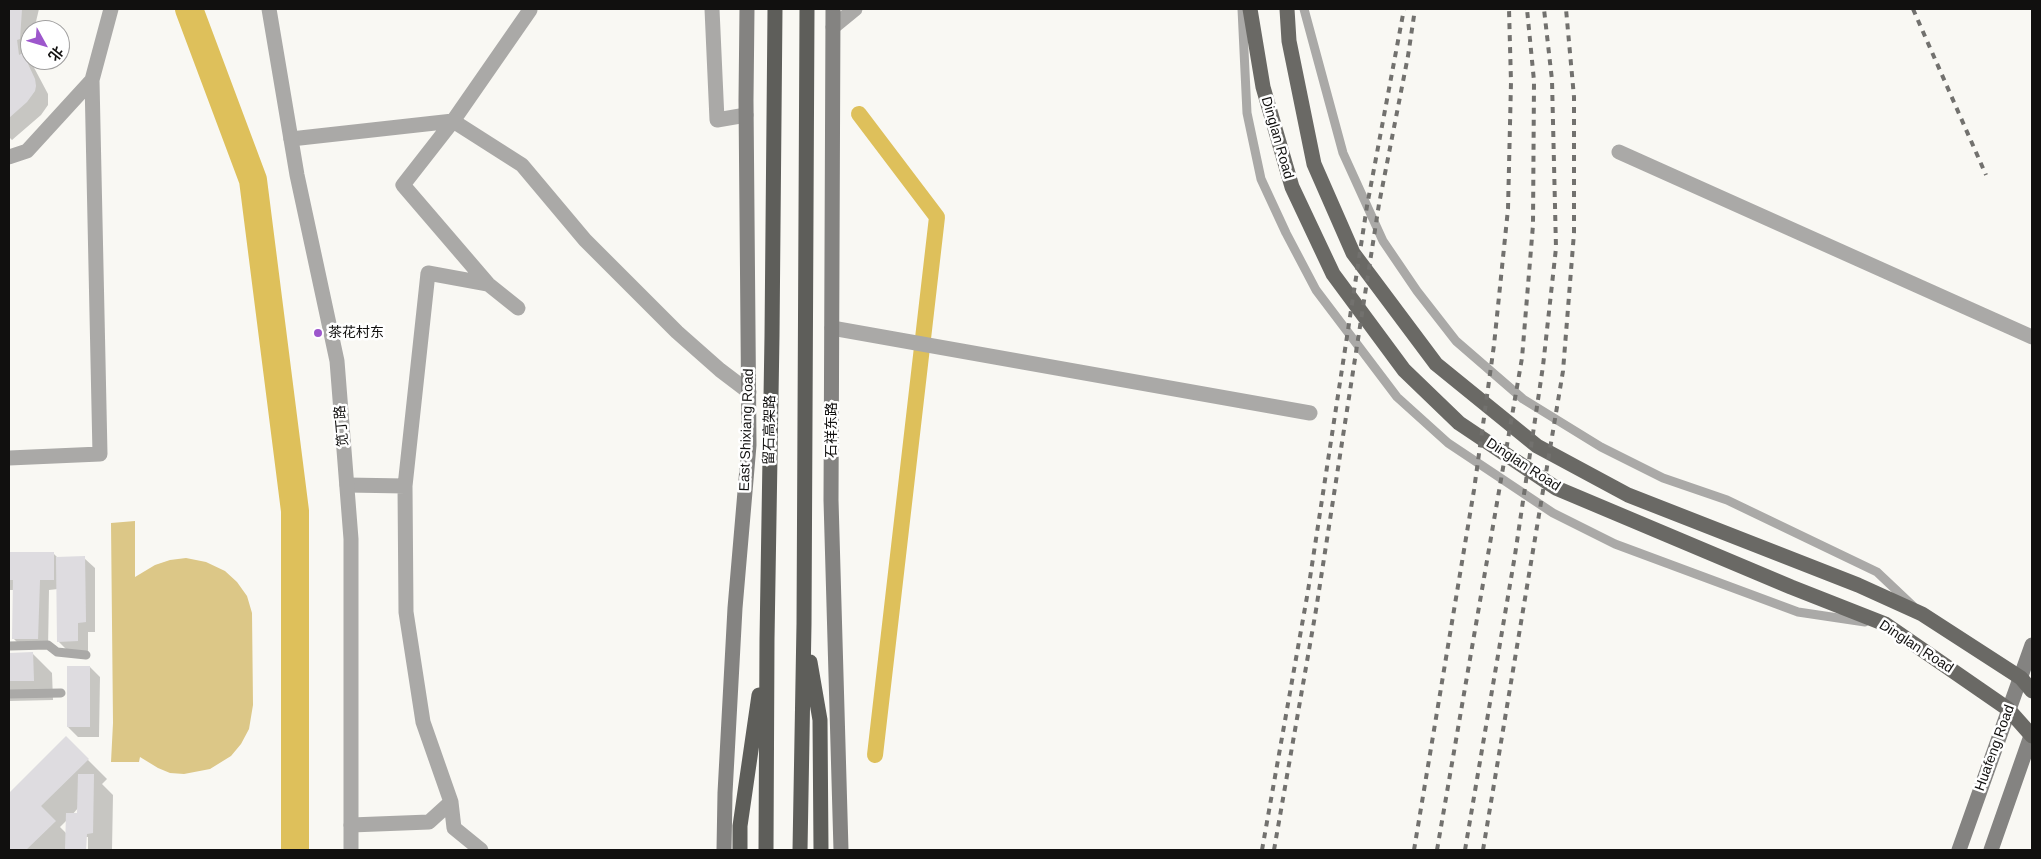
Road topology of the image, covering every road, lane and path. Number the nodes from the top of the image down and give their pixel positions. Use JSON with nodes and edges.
{"nodes":[{"id":1,"x":111,"y":9,"type":"edge"},
{"id":2,"x":269,"y":9,"type":"edge"},
{"id":3,"x":528,"y":9,"type":"edge"},
{"id":4,"x":712,"y":9,"type":"edge"},
{"id":5,"x":747,"y":9,"type":"edge"},
{"id":6,"x":775,"y":9,"type":"edge"},
{"id":7,"x":806,"y":9,"type":"edge"},
{"id":8,"x":833,"y":9,"type":"edge"},
{"id":9,"x":855,"y":9,"type":"edge"},
{"id":10,"x":1242,"y":9,"type":"edge"},
{"id":11,"x":1250,"y":9,"type":"edge"},
{"id":12,"x":1287,"y":9,"type":"edge"},
{"id":13,"x":1304,"y":9,"type":"edge"},
{"id":14,"x":833,"y":27,"type":"junction"},
{"id":15,"x":92,"y":80,"type":"junction"},
{"id":16,"x":746,"y":115,"type":"junction"},
{"id":17,"x":453,"y":120,"type":"junction"},
{"id":18,"x":291,"y":139,"type":"junction"},
{"id":19,"x":1619,"y":152,"type":"dead end"},
{"id":20,"x":9,"y":157,"type":"edge"},
{"id":21,"x":488,"y":284,"type":"junction"},
{"id":22,"x":518,"y":308,"type":"dead end"},
{"id":23,"x":832,"y":328,"type":"junction"},
{"id":24,"x":2032,"y":337,"type":"edge"},
{"id":25,"x":749,"y":392,"type":"junction"},
{"id":26,"x":1310,"y":414,"type":"dead end"},
{"id":27,"x":9,"y":458,"type":"edge"},
{"id":28,"x":346,"y":485,"type":"junction"},
{"id":29,"x":405,"y":486,"type":"junction"},
{"id":30,"x":1922,"y":614,"type":"junction"},
{"id":31,"x":804,"y":624,"type":"junction"},
{"id":32,"x":1885,"y":624,"type":"junction"},
{"id":33,"x":766,"y":639,"type":"junction"},
{"id":34,"x":2032,"y":645,"type":"edge"},
{"id":35,"x":9,"y":646,"type":"edge"},
{"id":36,"x":86,"y":655,"type":"dead end"},
{"id":37,"x":2021,"y":678,"type":"junction"},
{"id":38,"x":2032,"y":691,"type":"edge"},
{"id":39,"x":61,"y":693,"type":"dead end"},
{"id":40,"x":9,"y":694,"type":"edge"},
{"id":41,"x":2008,"y":709,"type":"junction"},
{"id":42,"x":2032,"y":735,"type":"edge"},
{"id":43,"x":451,"y":802,"type":"junction"},
{"id":44,"x":351,"y":825,"type":"junction"},
{"id":45,"x":351,"y":850,"type":"edge"},
{"id":46,"x":481,"y":850,"type":"edge"},
{"id":47,"x":724,"y":850,"type":"edge"},
{"id":48,"x":740,"y":850,"type":"edge"},
{"id":49,"x":766,"y":850,"type":"edge"},
{"id":50,"x":800,"y":850,"type":"edge"},
{"id":51,"x":821,"y":850,"type":"edge"},
{"id":52,"x":841,"y":850,"type":"edge"},
{"id":53,"x":1959,"y":850,"type":"edge"},
{"id":54,"x":1991,"y":850,"type":"edge"}],
"edges":[{"from":1,"to":15,"type":"street"},
{"from":2,"to":18,"type":"street","name":"笕丁路"},
{"from":3,"to":17,"type":"street"},
{"from":4,"to":16,"type":"street"},
{"from":5,"to":16,"type":"main road","name":"East Shixiang Road"},
{"from":6,"to":33,"type":"highway","name":"留石高架路"},
{"from":7,"to":31,"type":"highway"},
{"from":8,"to":14,"type":"main road","name":"石祥东路"},
{"from":9,"to":14,"type":"street"},
{"from":10,"to":32,"type":"lane"},
{"from":11,"to":32,"type":"main road","name":"Dinglan Road"},
{"from":12,"to":30,"type":"main road","name":"Dinglan Road"},
{"from":13,"to":30,"type":"lane"},
{"from":14,"to":23,"type":"main road","name":"石祥东路"},
{"from":15,"to":20,"type":"street"},
{"from":15,"to":27,"type":"street"},
{"from":16,"to":25,"type":"main road","name":"East Shixiang Road"},
{"from":17,"to":18,"type":"street"},
{"from":17,"to":21,"type":"street"},
{"from":17,"to":25,"type":"street"},
{"from":18,"to":28,"type":"street","name":"笕丁路"},
{"from":19,"to":24,"type":"street"},
{"from":21,"to":22,"type":"street"},
{"from":21,"to":29,"type":"street"},
{"from":23,"to":26,"type":"street"},
{"from":23,"to":52,"type":"main road","name":"石祥东路"},
{"from":25,"to":47,"type":"main road","name":"East Shixiang Road"},
{"from":28,"to":29,"type":"street"},
{"from":28,"to":44,"type":"street","name":"笕丁路"},
{"from":29,"to":43,"type":"street"},
{"from":30,"to":37,"type":"main road","name":"Dinglan Road"},
{"from":31,"to":50,"type":"highway"},
{"from":31,"to":51,"type":"highway"},
{"from":32,"to":41,"type":"main road","name":"Dinglan Road"},
{"from":33,"to":48,"type":"highway"},
{"from":33,"to":49,"type":"highway","name":"留石高架路"},
{"from":34,"to":37,"type":"main road","name":"Huafeng Road"},
{"from":35,"to":36,"type":"lane"},
{"from":37,"to":38,"type":"main road","name":"Dinglan Road"},
{"from":37,"to":41,"type":"main road","name":"Huafeng Road"},
{"from":39,"to":40,"type":"lane"},
{"from":41,"to":42,"type":"main road","name":"Dinglan Road"},
{"from":41,"to":53,"type":"main road","name":"Huafeng Road"},
{"from":42,"to":54,"type":"main road"},
{"from":43,"to":44,"type":"street"},
{"from":43,"to":46,"type":"street"},
{"from":44,"to":45,"type":"street","name":"笕丁路"}]}
